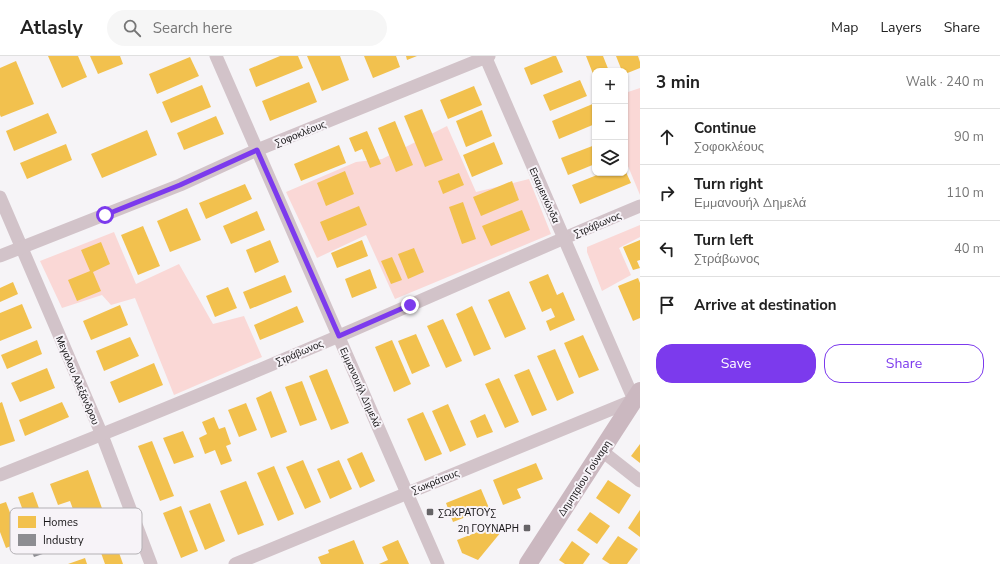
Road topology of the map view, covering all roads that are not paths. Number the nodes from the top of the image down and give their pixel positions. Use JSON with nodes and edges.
{"nodes":[{"id":1,"x":216,"y":56,"type":"edge"},
{"id":2,"x":486,"y":56,"type":"edge"},
{"id":3,"x":257,"y":150,"type":"junction"},
{"id":4,"x":0,"y":197,"type":"edge"},
{"id":5,"x":640,"y":206,"type":"edge"},
{"id":6,"x":564,"y":238,"type":"junction"},
{"id":7,"x":22,"y":248,"type":"junction"},
{"id":8,"x":0,"y":256,"type":"edge"},
{"id":9,"x":339,"y":336,"type":"junction"},
{"id":10,"x":637,"y":395,"type":"edge"},
{"id":11,"x":102,"y":435,"type":"junction"},
{"id":12,"x":602,"y":452,"type":"junction"},
{"id":13,"x":0,"y":475,"type":"edge"},
{"id":14,"x":640,"y":481,"type":"edge"},
{"id":15,"x":407,"y":493,"type":"junction"},
{"id":16,"x":130,"y":508,"type":"edge"},
{"id":17,"x":142,"y":540,"type":"edge"},
{"id":18,"x":151,"y":564,"type":"edge"},
{"id":19,"x":235,"y":564,"type":"edge"},
{"id":20,"x":438,"y":564,"type":"edge"},
{"id":21,"x":528,"y":564,"type":"edge"}],
"edges":[{"from":1,"to":3,"type":"street","name":"Εμμανουήλ Δημελά"},
{"from":2,"to":3,"type":"street","name":"Σοφοκλέους"},
{"from":2,"to":6,"type":"street","name":"Επαμεινώνδα"},
{"from":3,"to":7,"type":"street","name":"Σοφοκλέους"},
{"from":3,"to":9,"type":"street","name":"Εμμανουήλ Δημελά"},
{"from":4,"to":7,"type":"street","name":"Μεγαλου Αλεξάνδρου"},
{"from":5,"to":6,"type":"street","name":"Στράβωνος"},
{"from":6,"to":9,"type":"street","name":"Στράβωνος"},
{"from":6,"to":10,"type":"street","name":"Επαμεινώνδα"},
{"from":7,"to":8,"type":"street","name":"Σοφοκλέους"},
{"from":7,"to":11,"type":"street","name":"Μεγαλου Αλεξάνδρου"},
{"from":9,"to":11,"type":"street","name":"Στράβωνος"},
{"from":9,"to":15,"type":"street","name":"Εμμανουήλ Δημελά"},
{"from":10,"to":12,"type":"main road","name":"Δημητρίου Γούναρη"},
{"from":10,"to":15,"type":"street","name":"Σωκράτους"},
{"from":11,"to":13,"type":"street","name":"Στράβωνος"},
{"from":11,"to":16,"type":"street","name":"Μεγαλου Αλεξάνδρου"},
{"from":12,"to":14,"type":"street"},
{"from":12,"to":21,"type":"main road","name":"Δημητρίου Γούναρη"},
{"from":15,"to":19,"type":"street","name":"Σωκράτους"},
{"from":15,"to":20,"type":"street","name":"Εμμανουήλ Δημελά"},
{"from":17,"to":18,"type":"street","name":"Μεγαλου Αλεξάνδρου"}]}
